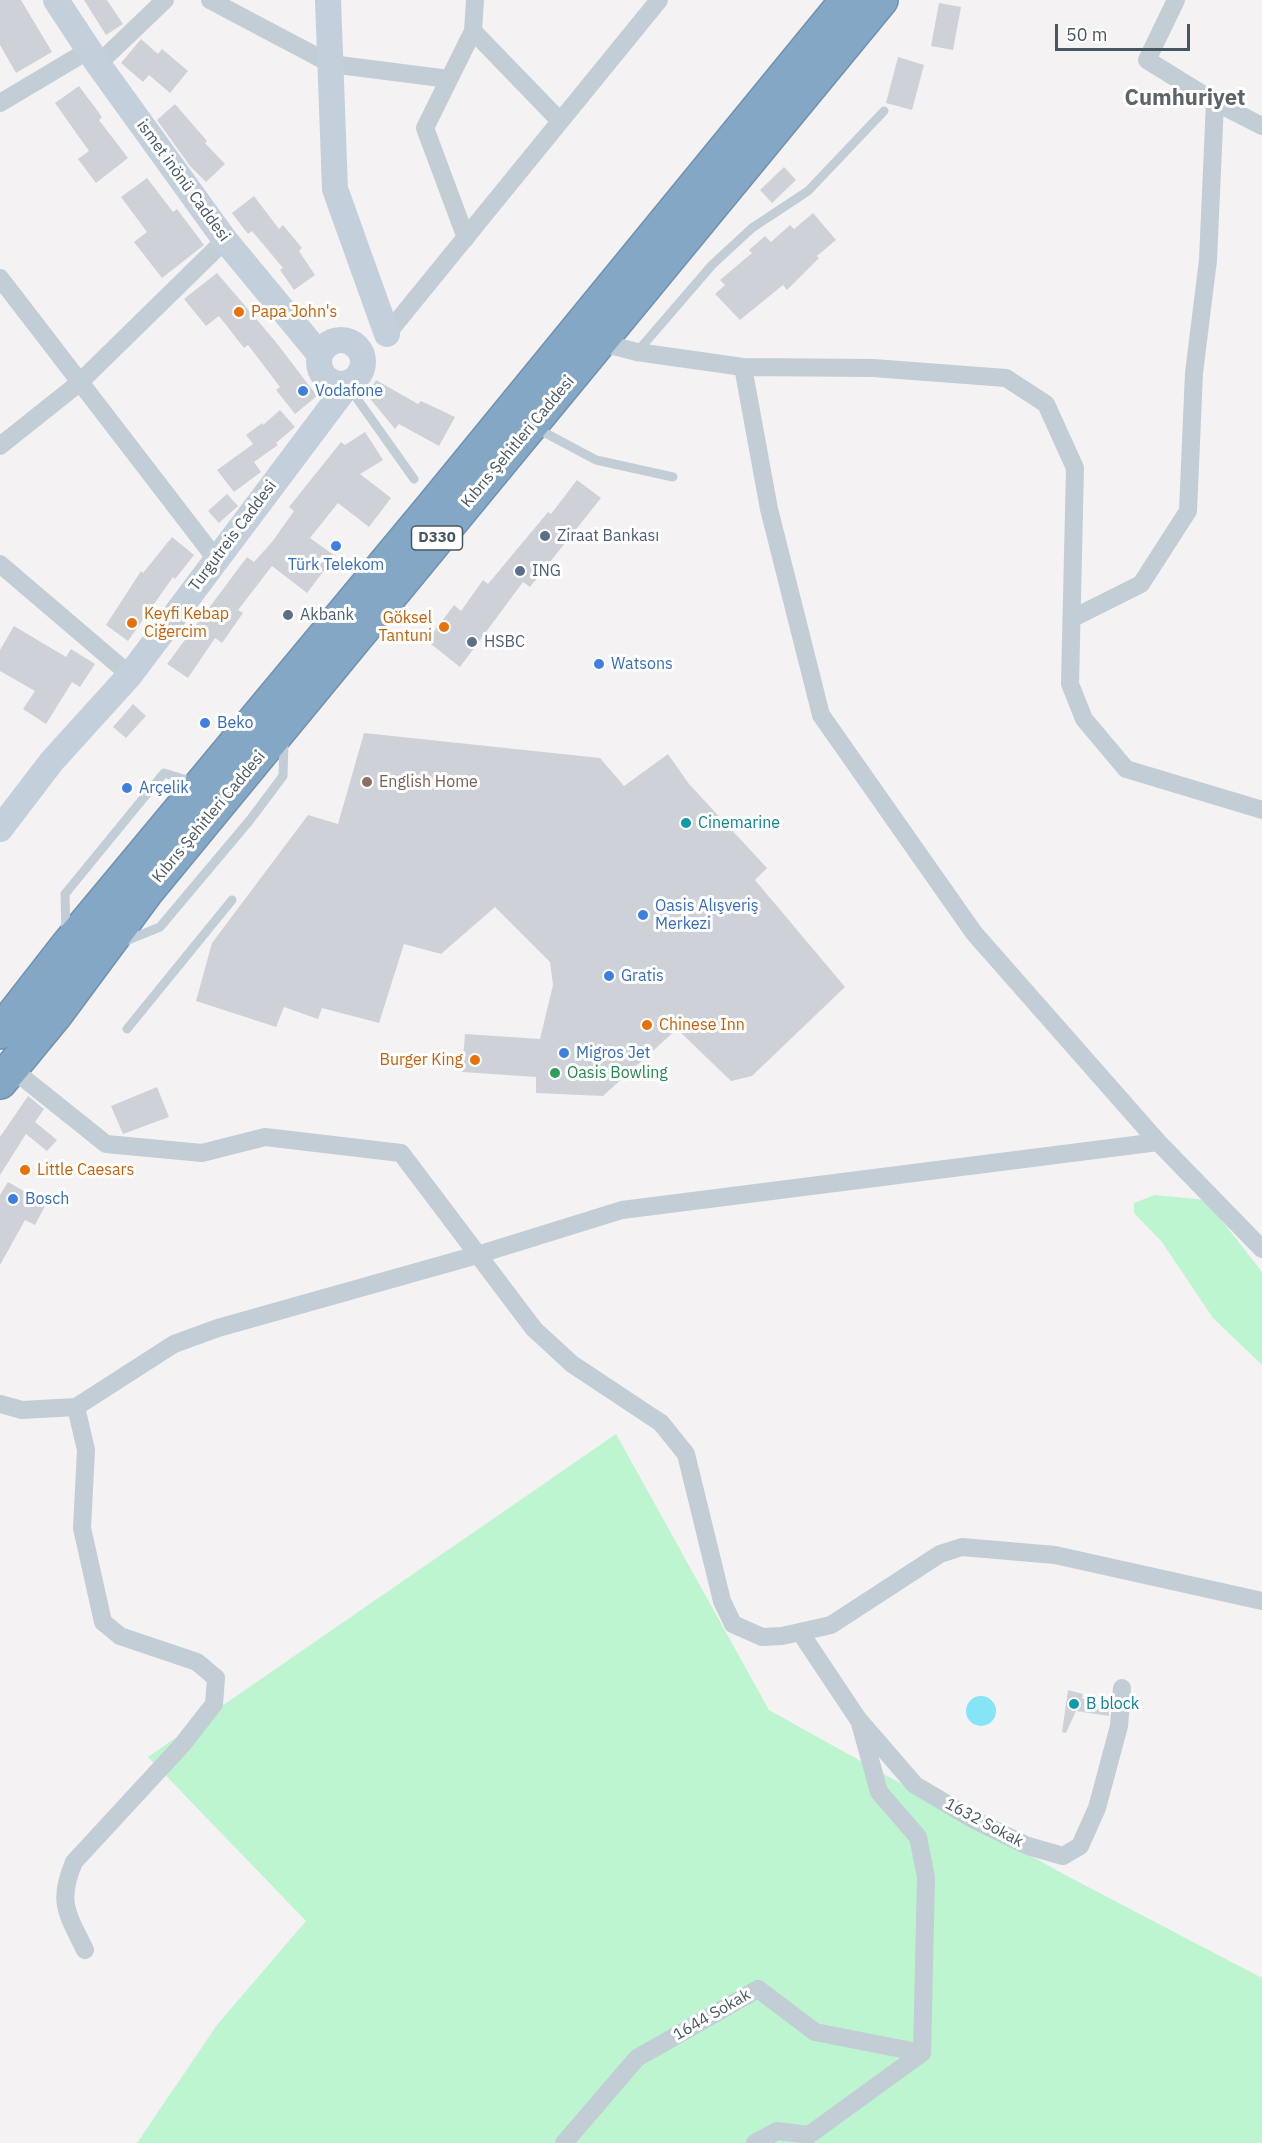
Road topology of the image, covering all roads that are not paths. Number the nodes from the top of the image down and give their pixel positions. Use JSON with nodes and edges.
{"nodes":[{"id":1,"x":56,"y":0,"type":"edge"},
{"id":2,"x":165,"y":0,"type":"edge"},
{"id":3,"x":210,"y":0,"type":"edge"},
{"id":4,"x":328,"y":0,"type":"edge"},
{"id":5,"x":476,"y":0,"type":"edge"},
{"id":6,"x":659,"y":0,"type":"edge"},
{"id":7,"x":847,"y":0,"type":"edge"},
{"id":8,"x":881,"y":0,"type":"edge"},
{"id":9,"x":1176,"y":0,"type":"edge"},
{"id":10,"x":473,"y":31,"type":"junction"},
{"id":11,"x":93,"y":57,"type":"junction"},
{"id":12,"x":330,"y":64,"type":"junction"},
{"id":13,"x":449,"y":80,"type":"junction"},
{"id":14,"x":1215,"y":102,"type":"junction"},
{"id":15,"x":0,"y":103,"type":"edge"},
{"id":16,"x":884,"y":111,"type":"dead end"},
{"id":17,"x":560,"y":121,"type":"junction"},
{"id":18,"x":1262,"y":126,"type":"edge"},
{"id":19,"x":465,"y":238,"type":"junction"},
{"id":20,"x":225,"y":240,"type":"junction"},
{"id":21,"x":0,"y":278,"type":"edge"},
{"id":22,"x":387,"y":334,"type":"junction"},
{"id":23,"x":598,"y":342,"type":"junction"},
{"id":24,"x":333,"y":344,"type":"junction"},
{"id":25,"x":637,"y":352,"type":"junction"},
{"id":26,"x":743,"y":367,"type":"junction"},
{"id":27,"x":79,"y":383,"type":"junction"},
{"id":28,"x":345,"y":384,"type":"junction"},
{"id":29,"x":532,"y":425,"type":"junction"},
{"id":30,"x":0,"y":446,"type":"edge"},
{"id":31,"x":673,"y":477,"type":"dead end"},
{"id":32,"x":414,"y":479,"type":"dead end"},
{"id":33,"x":216,"y":559,"type":"junction"},
{"id":34,"x":0,"y":564,"type":"edge"},
{"id":35,"x":1073,"y":618,"type":"junction"},
{"id":36,"x":130,"y":675,"type":"junction"},
{"id":37,"x":1262,"y":810,"type":"edge"},
{"id":38,"x":0,"y":829,"type":"edge"},
{"id":39,"x":232,"y":900,"type":"dead end"},
{"id":40,"x":127,"y":1029,"type":"dead end"},
{"id":41,"x":0,"y":1032,"type":"edge"},
{"id":42,"x":5,"y":1075,"type":"edge"},
{"id":43,"x":1158,"y":1142,"type":"junction"},
{"id":44,"x":1262,"y":1249,"type":"edge"},
{"id":45,"x":477,"y":1255,"type":"junction"},
{"id":46,"x":0,"y":1404,"type":"edge"},
{"id":47,"x":76,"y":1407,"type":"junction"},
{"id":48,"x":1262,"y":1602,"type":"edge"},
{"id":49,"x":800,"y":1632,"type":"junction"},
{"id":50,"x":1122,"y":1688,"type":"dead end"},
{"id":51,"x":858,"y":1719,"type":"junction"},
{"id":52,"x":85,"y":1950,"type":"dead end"},
{"id":53,"x":922,"y":2053,"type":"junction"},
{"id":54,"x":564,"y":2143,"type":"edge"},
{"id":55,"x":755,"y":2143,"type":"edge"}],
"edges":[{"from":1,"to":11,"type":"street","name":"ismet inönü Caddesi"},
{"from":2,"to":11,"type":"street"},
{"from":3,"to":12,"type":"street"},
{"from":4,"to":12,"type":"street"},
{"from":5,"to":10,"type":"street"},
{"from":6,"to":17,"type":"street"},
{"from":7,"to":41,"type":"highway","name":"Kıbrıs Şehitleri Caddesi","number":"D330"},
{"from":8,"to":23,"type":"highway","name":"Kıbrıs Şehitleri Caddesi","number":"D330"},
{"from":9,"to":14,"type":"street"},
{"from":10,"to":13,"type":"street"},
{"from":10,"to":17,"type":"street"},
{"from":11,"to":15,"type":"street"},
{"from":11,"to":20,"type":"street","name":"ismet inönü Caddesi"},
{"from":12,"to":13,"type":"street"},
{"from":12,"to":22,"type":"street"},
{"from":13,"to":19,"type":"street"},
{"from":14,"to":18,"type":"street"},
{"from":14,"to":35,"type":"street"},
{"from":16,"to":25,"type":"lane"},
{"from":17,"to":19,"type":"street"},
{"from":19,"to":22,"type":"street"},
{"from":20,"to":24,"type":"street","name":"ismet inönü Caddesi"},
{"from":20,"to":27,"type":"street"},
{"from":21,"to":27,"type":"street"},
{"from":22,"to":24,"type":"street"},
{"from":22,"to":28,"type":"street","name":"Turgutreis Caddesi"},
{"from":23,"to":25,"type":"street"},
{"from":23,"to":29,"type":"highway","name":"Kıbrıs Şehitleri Caddesi","number":"D330"},
{"from":24,"to":28,"type":"street"},
{"from":24,"to":28,"type":"street","name":"ismet inönü Caddesi"},
{"from":25,"to":26,"type":"street"},
{"from":26,"to":35,"type":"street"},
{"from":26,"to":43,"type":"street"},
{"from":27,"to":30,"type":"street"},
{"from":27,"to":33,"type":"street"},
{"from":28,"to":32,"type":"lane"},
{"from":28,"to":33,"type":"street","name":"Turgutreis Caddesi"},
{"from":29,"to":31,"type":"lane"},
{"from":29,"to":42,"type":"highway","name":"Kıbrıs Şehitleri Caddesi","number":"D330"},
{"from":33,"to":36,"type":"street","name":"Turgutreis Caddesi"},
{"from":34,"to":36,"type":"street"},
{"from":35,"to":37,"type":"street"},
{"from":36,"to":38,"type":"street","name":"Turgutreis Caddesi"},
{"from":39,"to":40,"type":"lane"},
{"from":42,"to":45,"type":"street"},
{"from":43,"to":44,"type":"street"},
{"from":43,"to":45,"type":"street"},
{"from":45,"to":47,"type":"street"},
{"from":45,"to":49,"type":"street"},
{"from":46,"to":47,"type":"street"},
{"from":47,"to":52,"type":"street"},
{"from":48,"to":49,"type":"street"},
{"from":49,"to":51,"type":"street","name":"1632 Sokak"},
{"from":50,"to":51,"type":"street","name":"1632 Sokak"},
{"from":51,"to":53,"type":"street"},
{"from":53,"to":54,"type":"street","name":"1644 Sokak"},
{"from":53,"to":55,"type":"street"}]}
